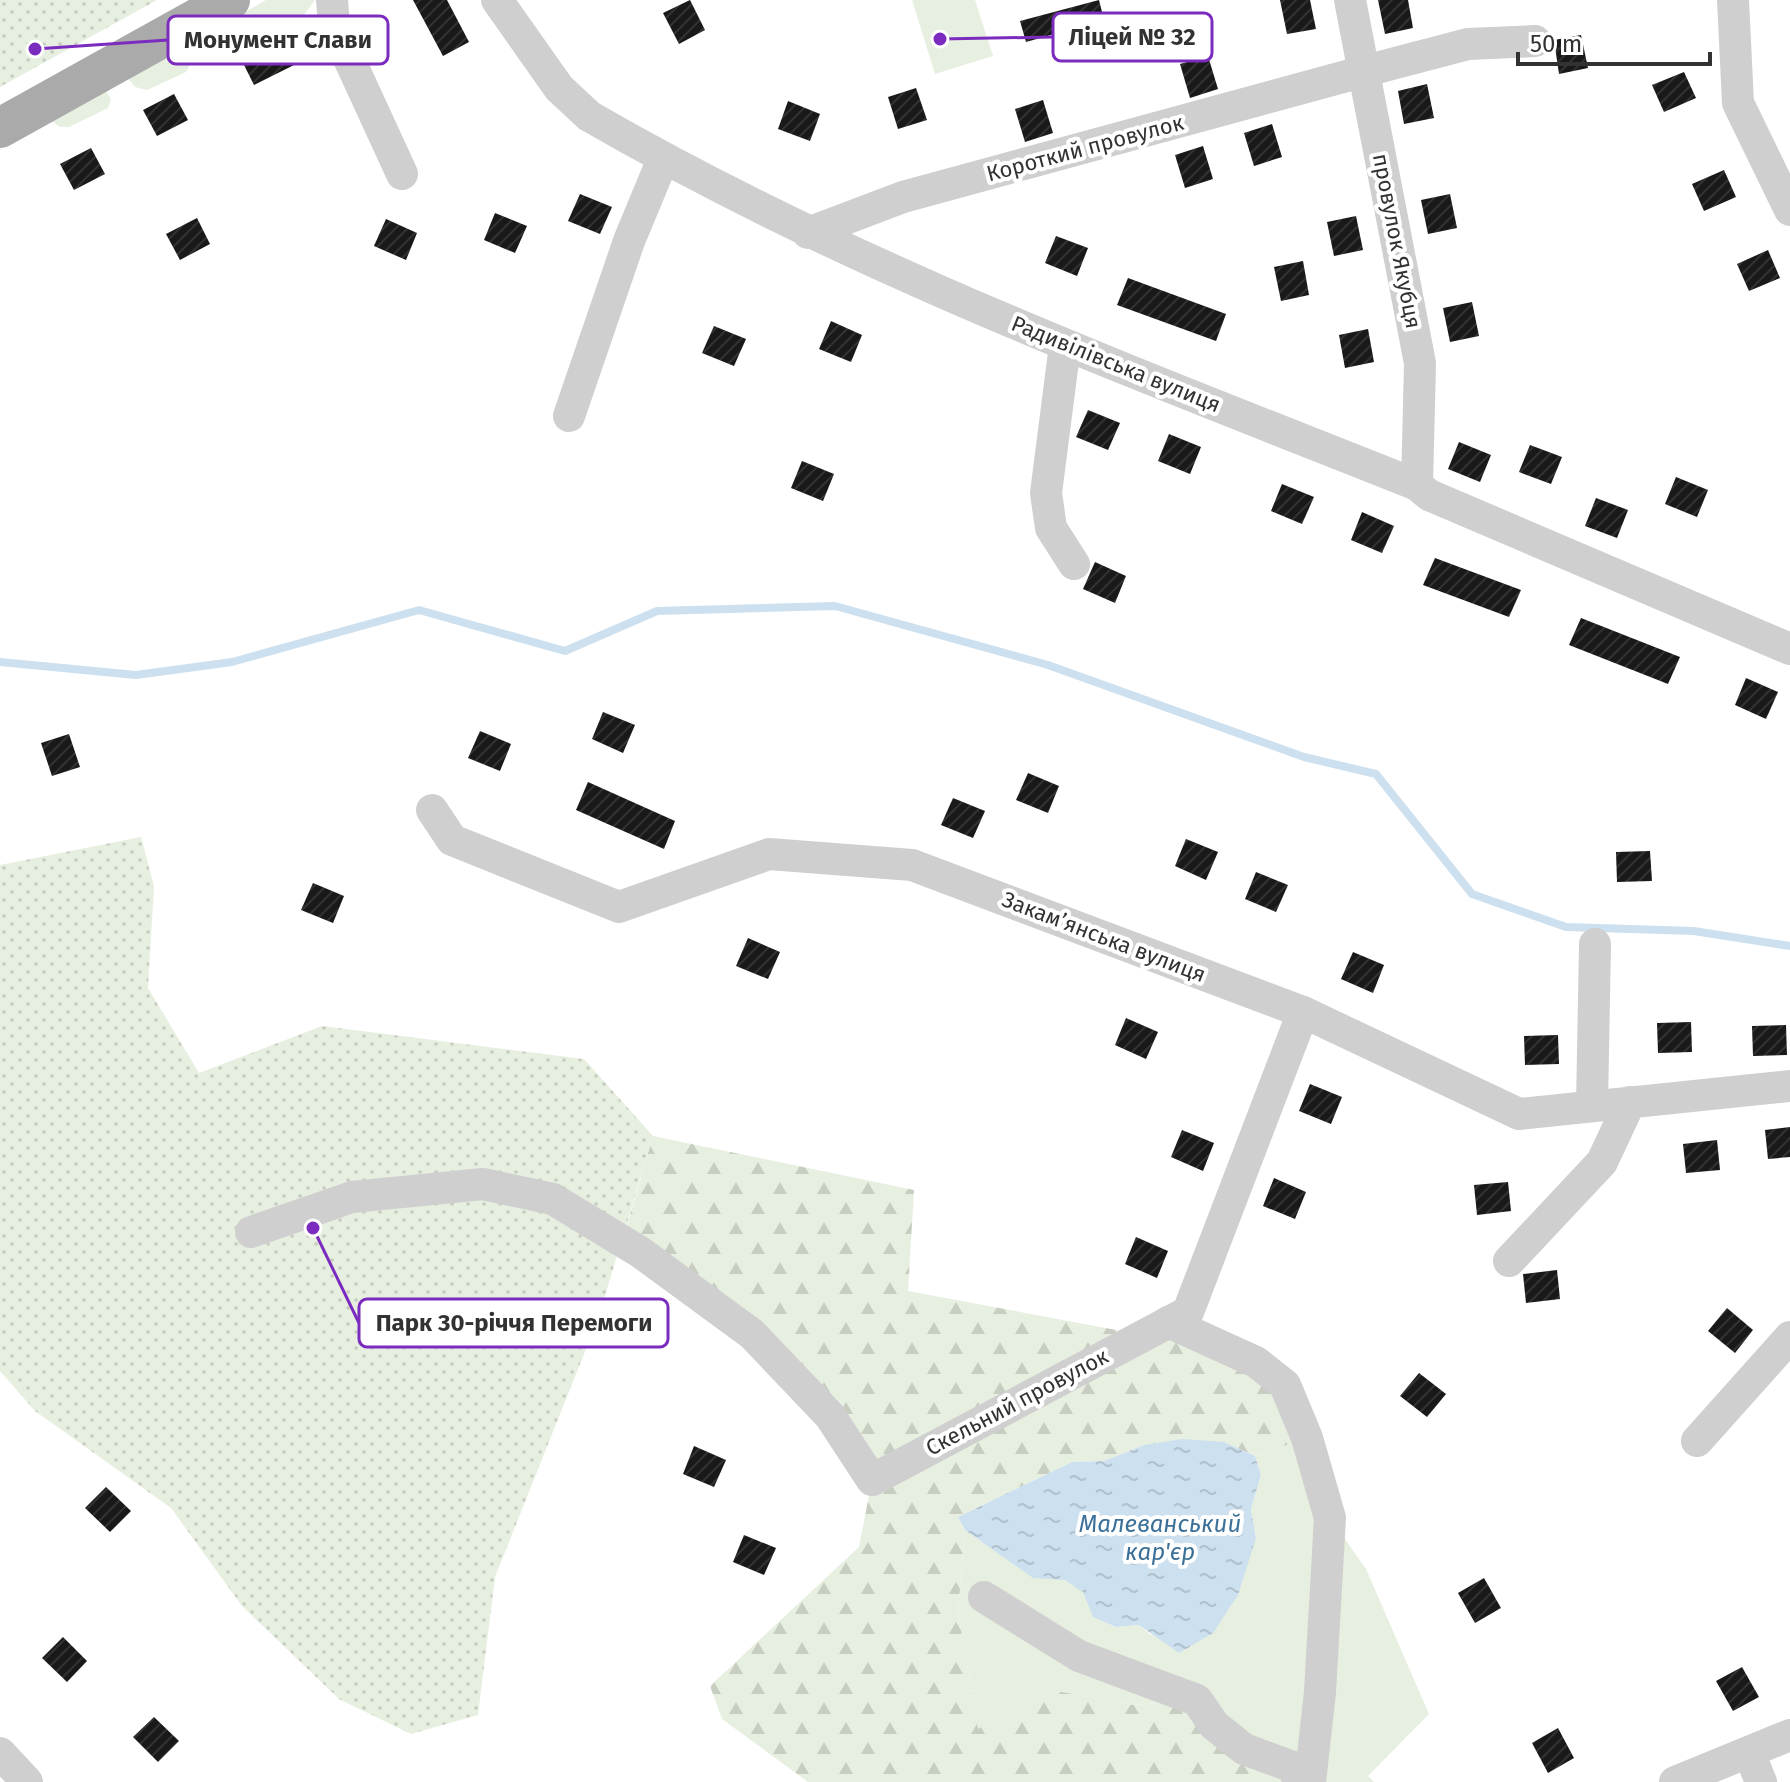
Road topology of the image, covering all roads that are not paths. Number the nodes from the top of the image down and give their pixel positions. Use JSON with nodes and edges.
{"nodes":[{"id":1,"x":193,"y":0,"type":"edge"},
{"id":2,"x":230,"y":0,"type":"edge"},
{"id":3,"x":332,"y":0,"type":"edge"},
{"id":4,"x":497,"y":0,"type":"edge"},
{"id":5,"x":1350,"y":0,"type":"edge"},
{"id":6,"x":1733,"y":0,"type":"edge"},
{"id":7,"x":1535,"y":41,"type":"dead end"},
{"id":8,"x":1365,"y":71,"type":"junction"},
{"id":9,"x":0,"y":109,"type":"edge"},
{"id":10,"x":0,"y":128,"type":"edge"},
{"id":11,"x":663,"y":159,"type":"junction"},
{"id":12,"x":402,"y":174,"type":"dead end"},
{"id":13,"x":1790,"y":210,"type":"edge"},
{"id":14,"x":808,"y":233,"type":"junction"},
{"id":15,"x":1065,"y":345,"type":"junction"},
{"id":16,"x":569,"y":416,"type":"dead end"},
{"id":17,"x":1417,"y":485,"type":"junction"},
{"id":18,"x":1074,"y":564,"type":"dead end"},
{"id":19,"x":1790,"y":649,"type":"edge"},
{"id":20,"x":432,"y":810,"type":"dead end"},
{"id":21,"x":1595,"y":944,"type":"dead end"},
{"id":22,"x":1303,"y":1012,"type":"junction"},
{"id":23,"x":1790,"y":1086,"type":"edge"},
{"id":24,"x":1630,"y":1102,"type":"junction"},
{"id":25,"x":1592,"y":1106,"type":"junction"},
{"id":26,"x":251,"y":1232,"type":"dead end"},
{"id":27,"x":1509,"y":1261,"type":"dead end"},
{"id":28,"x":1168,"y":1322,"type":"junction"},
{"id":29,"x":1790,"y":1337,"type":"edge"},
{"id":30,"x":1697,"y":1441,"type":"dead end"},
{"id":31,"x":984,"y":1597,"type":"dead end"},
{"id":32,"x":1790,"y":1735,"type":"edge"},
{"id":33,"x":1749,"y":1752,"type":"junction"},
{"id":34,"x":0,"y":1753,"type":"edge"},
{"id":35,"x":27,"y":1782,"type":"edge"},
{"id":36,"x":1299,"y":1782,"type":"edge"},
{"id":37,"x":1310,"y":1782,"type":"edge"},
{"id":38,"x":1675,"y":1782,"type":"edge"},
{"id":39,"x":1761,"y":1782,"type":"edge"}],
"edges":[{"from":1,"to":9,"type":"main road"},
{"from":2,"to":10,"type":"main road"},
{"from":3,"to":12,"type":"street"},
{"from":4,"to":11,"type":"street","name":"Радивілівська вулиця"},
{"from":5,"to":8,"type":"street","name":"провулок Якубця"},
{"from":6,"to":13,"type":"street"},
{"from":7,"to":8,"type":"street","name":"Короткий провулок"},
{"from":8,"to":14,"type":"street","name":"Короткий провулок"},
{"from":8,"to":17,"type":"street","name":"провулок Якубця"},
{"from":11,"to":14,"type":"street","name":"Радивілівська вулиця"},
{"from":11,"to":16,"type":"street"},
{"from":14,"to":15,"type":"street","name":"Радивілівська вулиця"},
{"from":15,"to":17,"type":"street","name":"Радивілівська вулиця"},
{"from":15,"to":18,"type":"street"},
{"from":17,"to":19,"type":"street","name":"Радивілівська вулиця"},
{"from":20,"to":22,"type":"street","name":"Закамʼянська вулиця"},
{"from":21,"to":25,"type":"street"},
{"from":22,"to":25,"type":"street","name":"Закамʼянська вулиця"},
{"from":22,"to":28,"type":"street","name":"Скельний провулок"},
{"from":23,"to":24,"type":"street","name":"Закамʼянська вулиця"},
{"from":24,"to":25,"type":"street","name":"Закамʼянська вулиця"},
{"from":24,"to":27,"type":"street"},
{"from":26,"to":28,"type":"street","name":"Скельний провулок"},
{"from":28,"to":37,"type":"street"},
{"from":29,"to":30,"type":"street"},
{"from":31,"to":36,"type":"street"},
{"from":32,"to":33,"type":"street"},
{"from":33,"to":38,"type":"street"},
{"from":33,"to":39,"type":"street"},
{"from":34,"to":35,"type":"street"}]}
